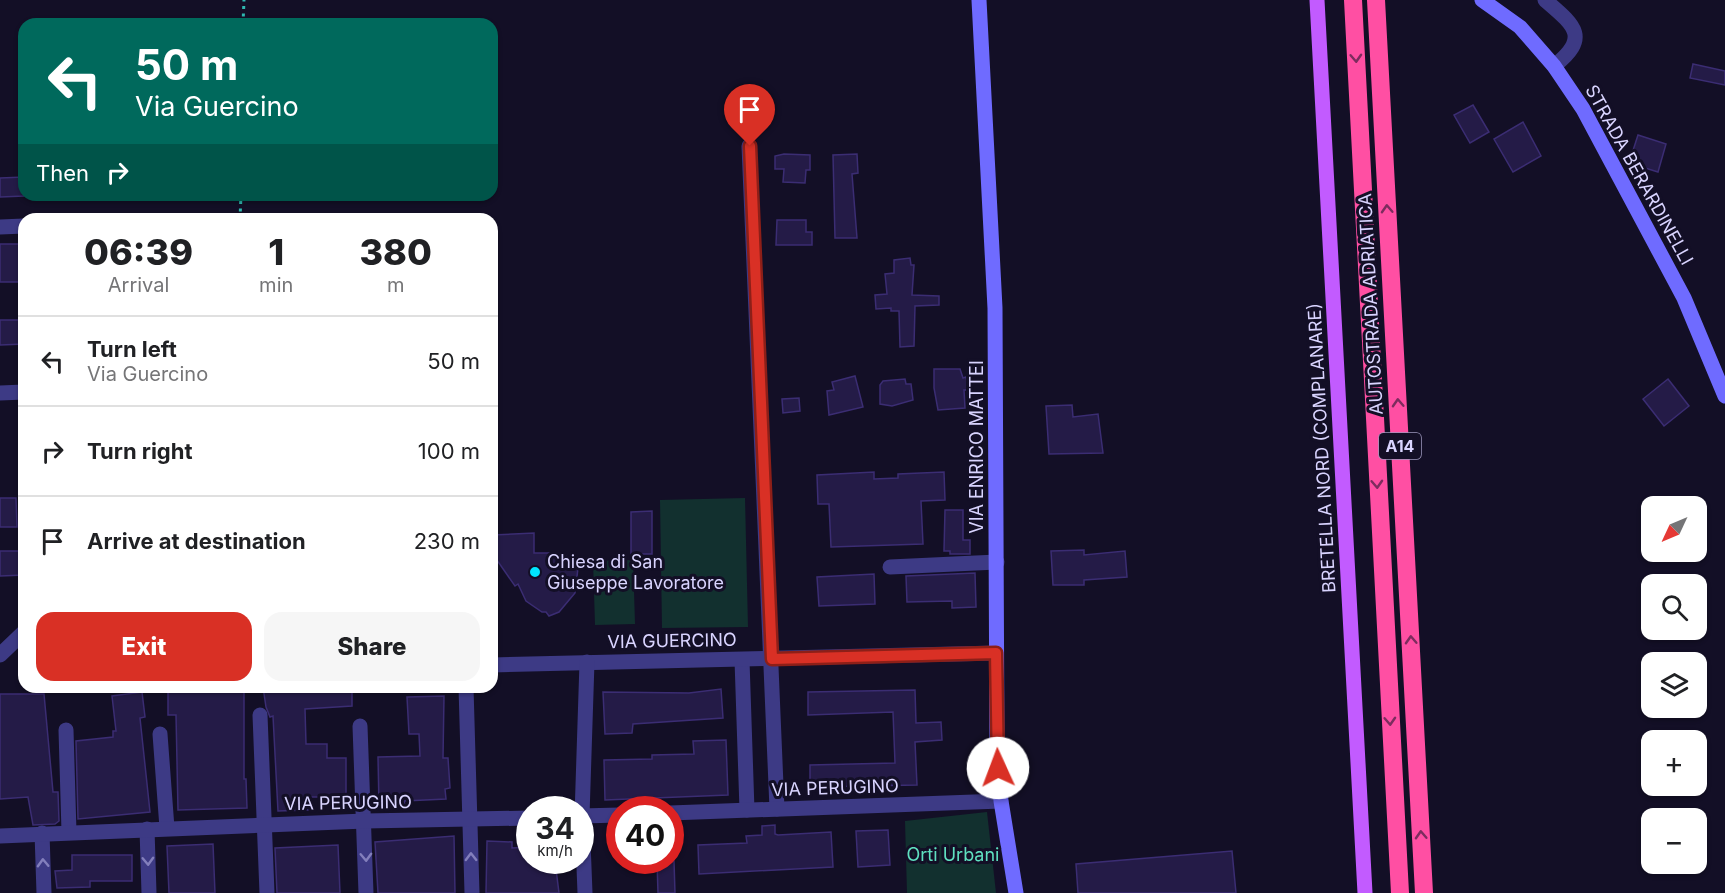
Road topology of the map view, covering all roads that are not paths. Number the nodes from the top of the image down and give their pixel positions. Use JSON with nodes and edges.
{"nodes":[{"id":1,"x":980,"y":0,"type":"edge"},
{"id":2,"x":1317,"y":0,"type":"edge"},
{"id":3,"x":1353,"y":0,"type":"edge"},
{"id":4,"x":1376,"y":0,"type":"edge"},
{"id":5,"x":1482,"y":0,"type":"edge"},
{"id":6,"x":1545,"y":0,"type":"edge"},
{"id":7,"x":1554,"y":66,"type":"junction"},
{"id":8,"x":750,"y":146,"type":"dead end"},
{"id":9,"x":18,"y":226,"type":"edge"},
{"id":10,"x":0,"y":227,"type":"edge"},
{"id":11,"x":18,"y":392,"type":"edge"},
{"id":12,"x":0,"y":393,"type":"edge"},
{"id":13,"x":1725,"y":396,"type":"edge"},
{"id":14,"x":997,"y":562,"type":"junction"},
{"id":15,"x":890,"y":567,"type":"dead end"},
{"id":16,"x":18,"y":638,"type":"edge"},
{"id":17,"x":996,"y":653,"type":"junction"},
{"id":18,"x":0,"y":655,"type":"edge"},
{"id":19,"x":772,"y":659,"type":"junction"},
{"id":20,"x":742,"y":660,"type":"junction"},
{"id":21,"x":587,"y":662,"type":"junction"},
{"id":22,"x":498,"y":665,"type":"edge"},
{"id":23,"x":466,"y":693,"type":"edge"},
{"id":24,"x":260,"y":716,"type":"dead end"},
{"id":25,"x":360,"y":726,"type":"dead end"},
{"id":26,"x":66,"y":730,"type":"dead end"},
{"id":27,"x":160,"y":734,"type":"dead end"},
{"id":28,"x":582,"y":796,"type":"edge"},
{"id":29,"x":1001,"y":801,"type":"junction"},
{"id":30,"x":777,"y":809,"type":"junction"},
{"id":31,"x":747,"y":810,"type":"junction"},
{"id":32,"x":684,"y":812,"type":"edge"},
{"id":33,"x":516,"y":819,"type":"edge"},
{"id":34,"x":364,"y":821,"type":"junction"},
{"id":35,"x":471,"y":821,"type":"junction"},
{"id":36,"x":265,"y":825,"type":"junction"},
{"id":37,"x":167,"y":828,"type":"junction"},
{"id":38,"x":147,"y":829,"type":"junction"},
{"id":39,"x":69,"y":832,"type":"junction"},
{"id":40,"x":42,"y":833,"type":"junction"},
{"id":41,"x":0,"y":836,"type":"edge"},
{"id":42,"x":584,"y":874,"type":"edge"},
{"id":43,"x":44,"y":893,"type":"edge"},
{"id":44,"x":149,"y":893,"type":"edge"},
{"id":45,"x":267,"y":893,"type":"edge"},
{"id":46,"x":366,"y":893,"type":"edge"},
{"id":47,"x":472,"y":893,"type":"edge"},
{"id":48,"x":585,"y":893,"type":"edge"},
{"id":49,"x":1016,"y":893,"type":"edge"},
{"id":50,"x":1365,"y":893,"type":"edge"},
{"id":51,"x":1400,"y":893,"type":"edge"},
{"id":52,"x":1424,"y":893,"type":"edge"}],
"edges":[{"from":1,"to":14,"type":"street","name":"VIA ENRICO MATTEI"},
{"from":2,"to":50,"type":"main road","name":"BRETELLA NORD (COMPLANARE)"},
{"from":3,"to":51,"type":"highway","name":"AUTOSTRADA ADRIATICA","number":"A14","one_way":true},
{"from":52,"to":4,"type":"highway","name":"AUTOSTRADA ADRIATICA","number":"A14","one_way":true},
{"from":5,"to":7,"type":"street","name":"STRADA BERARDINELLI"},
{"from":6,"to":7,"type":"street"},
{"from":7,"to":13,"type":"street","name":"STRADA BERARDINELLI"},
{"from":8,"to":19,"type":"street"},
{"from":9,"to":10,"type":"street"},
{"from":11,"to":12,"type":"street"},
{"from":14,"to":15,"type":"street"},
{"from":14,"to":17,"type":"street","name":"VIA ENRICO MATTEI"},
{"from":16,"to":18,"type":"street"},
{"from":17,"to":19,"type":"street","name":"VIA GUERCINO"},
{"from":17,"to":29,"type":"street","name":"VIA ENRICO MATTEI"},
{"from":19,"to":20,"type":"street","name":"VIA GUERCINO"},
{"from":19,"to":30,"type":"street"},
{"from":20,"to":21,"type":"street","name":"VIA GUERCINO"},
{"from":20,"to":31,"type":"street"},
{"from":21,"to":22,"type":"street","name":"VIA GUERCINO"},
{"from":21,"to":28,"type":"street"},
{"from":23,"to":35,"type":"street"},
{"from":24,"to":36,"type":"street"},
{"from":25,"to":34,"type":"street"},
{"from":26,"to":39,"type":"street"},
{"from":27,"to":37,"type":"street"},
{"from":29,"to":30,"type":"street","name":"VIA PERUGINO"},
{"from":29,"to":49,"type":"street","name":"VIA ENRICO MATTEI"},
{"from":30,"to":31,"type":"street","name":"VIA PERUGINO"},
{"from":31,"to":32,"type":"street","name":"VIA PERUGINO"},
{"from":33,"to":35,"type":"street","name":"VIA PERUGINO"},
{"from":34,"to":35,"type":"street","name":"VIA PERUGINO"},
{"from":34,"to":36,"type":"street","name":"VIA PERUGINO"},
{"from":34,"to":46,"type":"street","one_way":true},
{"from":47,"to":35,"type":"street","one_way":true},
{"from":36,"to":37,"type":"street","name":"VIA PERUGINO"},
{"from":36,"to":45,"type":"street"},
{"from":37,"to":38,"type":"street","name":"VIA PERUGINO"},
{"from":38,"to":39,"type":"street","name":"VIA PERUGINO"},
{"from":38,"to":44,"type":"street","one_way":true},
{"from":39,"to":40,"type":"street","name":"VIA PERUGINO"},
{"from":40,"to":41,"type":"street","name":"VIA PERUGINO"},
{"from":43,"to":40,"type":"street","one_way":true},
{"from":42,"to":48,"type":"street"}]}
